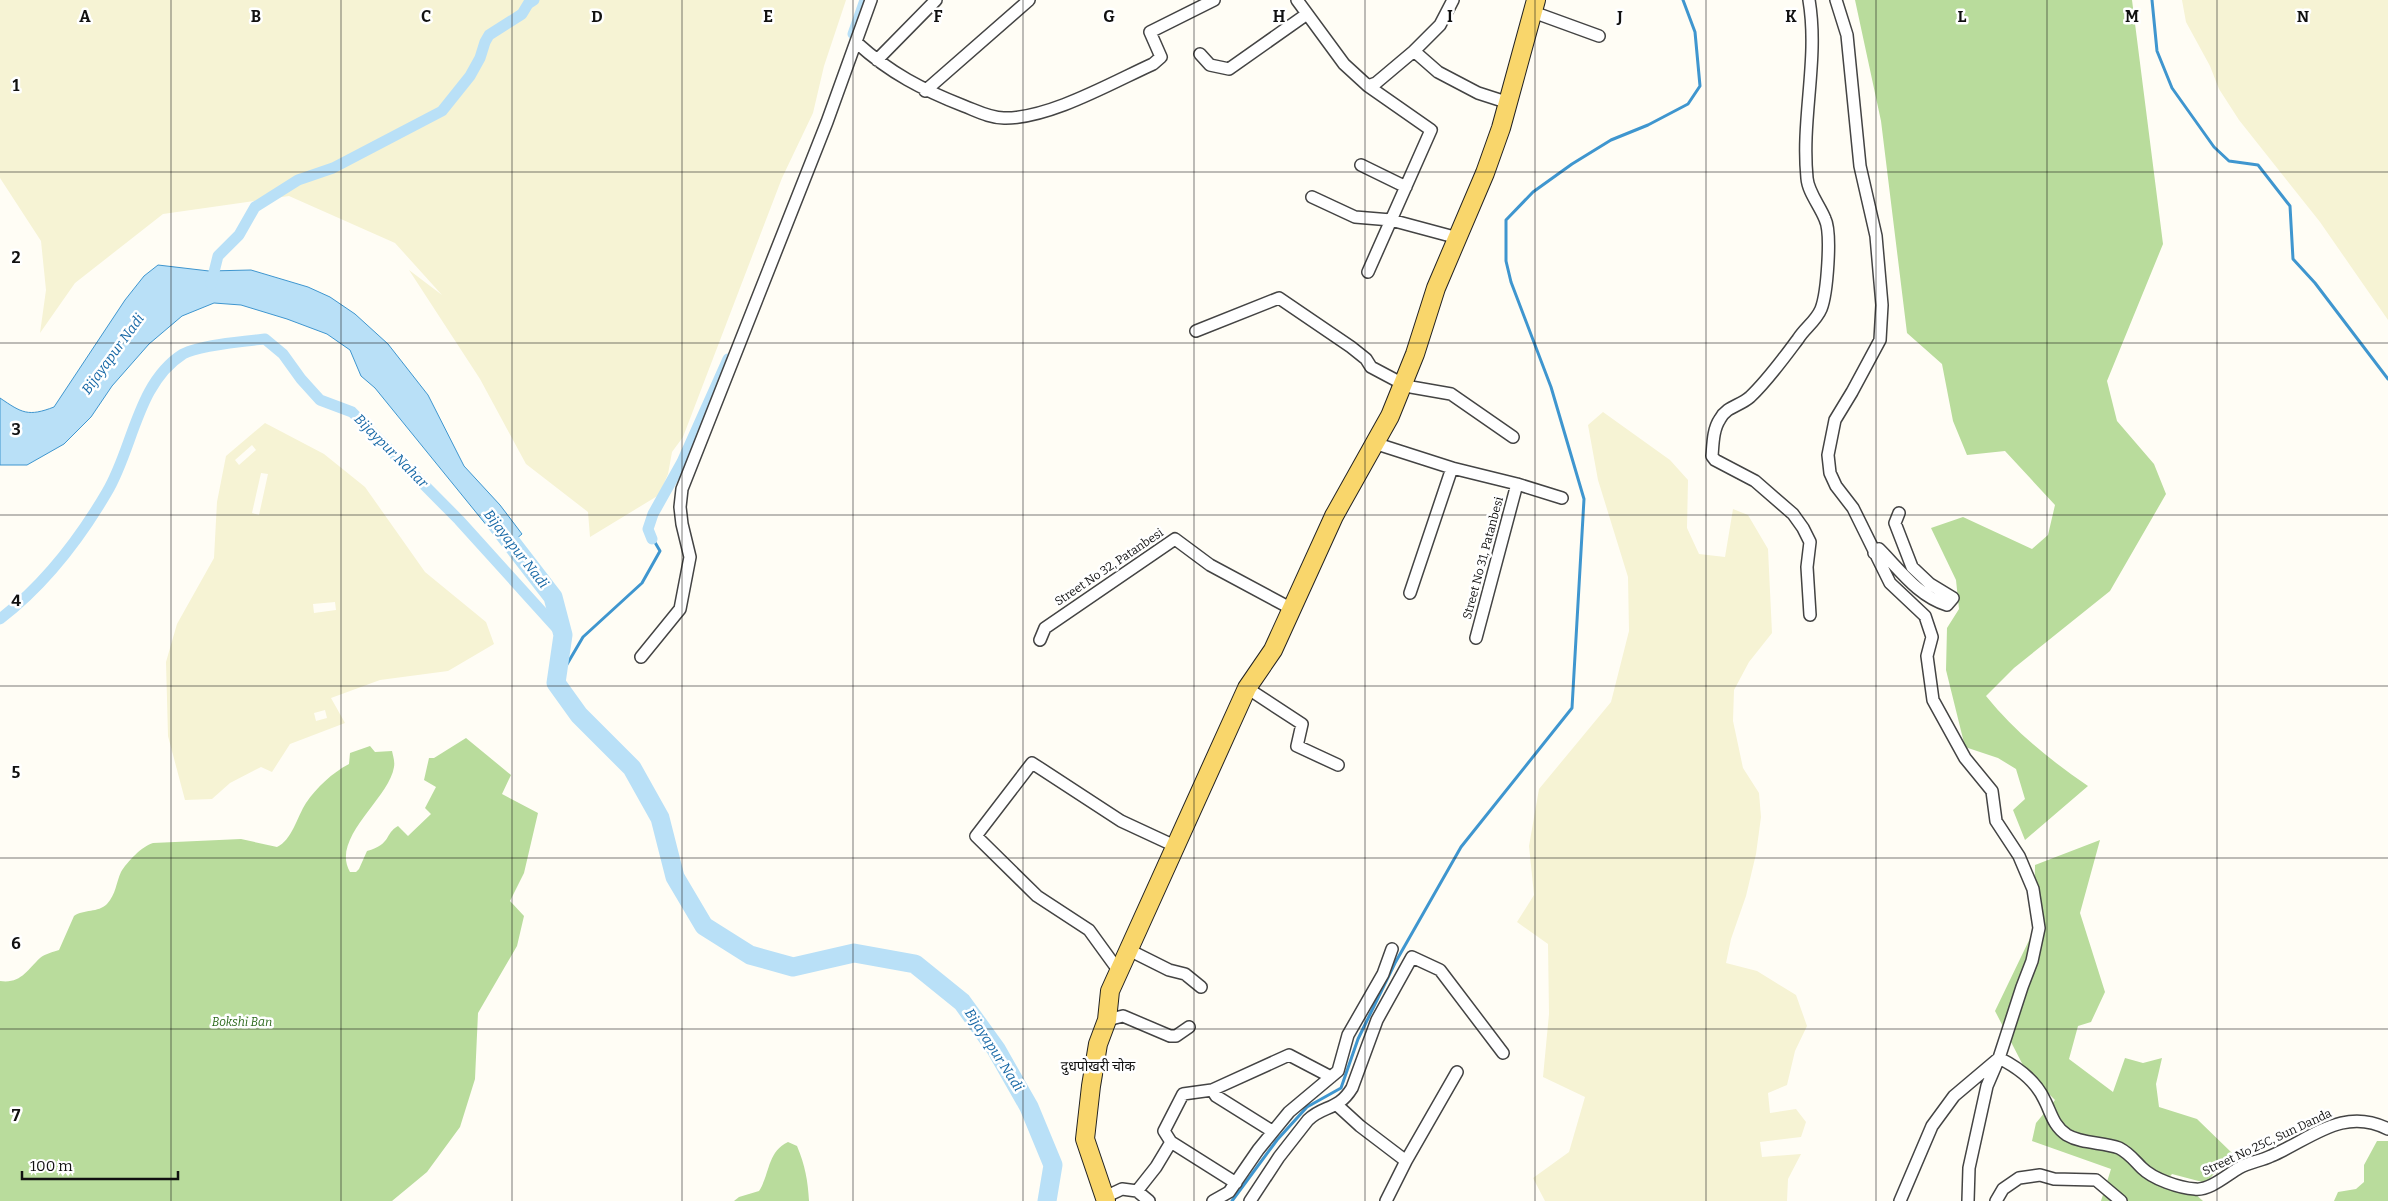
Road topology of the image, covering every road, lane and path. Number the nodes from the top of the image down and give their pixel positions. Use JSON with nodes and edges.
{"nodes":[{"id":1,"x":871,"y":0,"type":"edge"},
{"id":2,"x":936,"y":0,"type":"edge"},
{"id":3,"x":1029,"y":0,"type":"edge"},
{"id":4,"x":1214,"y":0,"type":"edge"},
{"id":5,"x":1297,"y":0,"type":"edge"},
{"id":6,"x":1453,"y":0,"type":"edge"},
{"id":7,"x":1808,"y":0,"type":"edge"},
{"id":8,"x":1836,"y":0,"type":"edge"},
{"id":9,"x":1534,"y":6,"type":"edge"},
{"id":10,"x":1306,"y":14,"type":"junction"},
{"id":11,"x":1599,"y":36,"type":"dead end"},
{"id":12,"x":857,"y":43,"type":"junction"},
{"id":13,"x":1414,"y":51,"type":"junction"},
{"id":14,"x":1200,"y":54,"type":"dead end"},
{"id":15,"x":877,"y":60,"type":"junction"},
{"id":16,"x":1368,"y":86,"type":"junction"},
{"id":17,"x":925,"y":91,"type":"junction"},
{"id":18,"x":1508,"y":103,"type":"junction"},
{"id":19,"x":1361,"y":165,"type":"dead end"},
{"id":20,"x":1406,"y":187,"type":"junction"},
{"id":21,"x":1312,"y":197,"type":"dead end"},
{"id":22,"x":1391,"y":220,"type":"junction"},
{"id":23,"x":1458,"y":238,"type":"junction"},
{"id":24,"x":1368,"y":272,"type":"dead end"},
{"id":25,"x":1196,"y":331,"type":"dead end"},
{"id":26,"x":1403,"y":383,"type":"junction"},
{"id":27,"x":1513,"y":437,"type":"dead end"},
{"id":28,"x":1374,"y":443,"type":"junction"},
{"id":29,"x":1452,"y":468,"type":"junction"},
{"id":30,"x":1517,"y":484,"type":"junction"},
{"id":31,"x":1562,"y":498,"type":"dead end"},
{"id":32,"x":1899,"y":513,"type":"dead end"},
{"id":33,"x":1874,"y":553,"type":"junction"},
{"id":34,"x":1410,"y":592,"type":"dead end"},
{"id":35,"x":1292,"y":609,"type":"junction"},
{"id":36,"x":1810,"y":615,"type":"dead end"},
{"id":37,"x":1476,"y":638,"type":"dead end"},
{"id":38,"x":1040,"y":640,"type":"dead end"},
{"id":39,"x":641,"y":657,"type":"dead end"},
{"id":40,"x":1247,"y":688,"type":"junction"},
{"id":41,"x":1338,"y":765,"type":"dead end"},
{"id":42,"x":1177,"y":847,"type":"junction"},
{"id":43,"x":1392,"y":949,"type":"dead end"},
{"id":44,"x":1129,"y":950,"type":"junction"},
{"id":45,"x":1118,"y":970,"type":"junction"},
{"id":46,"x":1201,"y":987,"type":"dead end"},
{"id":47,"x":1107,"y":1020,"type":"junction"},
{"id":48,"x":1189,"y":1027,"type":"dead end"},
{"id":49,"x":1503,"y":1053,"type":"dead end"},
{"id":50,"x":1999,"y":1058,"type":"junction"},
{"id":51,"x":1457,"y":1072,"type":"dead end"},
{"id":52,"x":1331,"y":1077,"type":"junction"},
{"id":53,"x":1212,"y":1090,"type":"junction"},
{"id":54,"x":1337,"y":1104,"type":"junction"},
{"id":55,"x":2388,"y":1129,"type":"edge"},
{"id":56,"x":1272,"y":1131,"type":"junction"},
{"id":57,"x":1171,"y":1142,"type":"junction"},
{"id":58,"x":1406,"y":1161,"type":"junction"},
{"id":59,"x":1236,"y":1183,"type":"junction"},
{"id":60,"x":1137,"y":1191,"type":"junction"},
{"id":61,"x":1105,"y":1199,"type":"edge"},
{"id":62,"x":1149,"y":1201,"type":"edge"},
{"id":63,"x":1213,"y":1201,"type":"edge"},
{"id":64,"x":1250,"y":1201,"type":"edge"},
{"id":65,"x":1386,"y":1201,"type":"edge"},
{"id":66,"x":1900,"y":1201,"type":"edge"},
{"id":67,"x":1968,"y":1201,"type":"edge"},
{"id":68,"x":1996,"y":1201,"type":"edge"},
{"id":69,"x":2122,"y":1201,"type":"edge"}],
"edges":[{"from":1,"to":12,"type":"street"},
{"from":2,"to":15,"type":"street"},
{"from":3,"to":17,"type":"street"},
{"from":4,"to":17,"type":"street"},
{"from":5,"to":10,"type":"street"},
{"from":6,"to":13,"type":"street"},
{"from":7,"to":36,"type":"street"},
{"from":8,"to":33,"type":"street"},
{"from":9,"to":11,"type":"street"},
{"from":9,"to":18,"type":"main road"},
{"from":10,"to":14,"type":"street"},
{"from":10,"to":16,"type":"street"},
{"from":12,"to":15,"type":"street"},
{"from":12,"to":39,"type":"street"},
{"from":13,"to":16,"type":"street"},
{"from":13,"to":18,"type":"street"},
{"from":15,"to":17,"type":"street"},
{"from":16,"to":20,"type":"street"},
{"from":18,"to":23,"type":"main road"},
{"from":19,"to":20,"type":"street"},
{"from":20,"to":22,"type":"street"},
{"from":21,"to":22,"type":"street"},
{"from":22,"to":23,"type":"street"},
{"from":22,"to":24,"type":"street"},
{"from":23,"to":26,"type":"main road"},
{"from":25,"to":26,"type":"street"},
{"from":26,"to":27,"type":"street"},
{"from":26,"to":28,"type":"main road"},
{"from":28,"to":29,"type":"street","name":"Street No 31, Patanbesi"},
{"from":28,"to":35,"type":"main road"},
{"from":29,"to":30,"type":"street","name":"Street No 31, Patanbesi"},
{"from":29,"to":34,"type":"street"},
{"from":30,"to":31,"type":"street"},
{"from":30,"to":37,"type":"street","name":"Street No 31, Patanbesi"},
{"from":32,"to":33,"type":"street"},
{"from":33,"to":50,"type":"street"},
{"from":35,"to":38,"type":"street","name":"Street No 32, Patanbesi"},
{"from":35,"to":40,"type":"main road"},
{"from":40,"to":41,"type":"street"},
{"from":40,"to":42,"type":"main road"},
{"from":42,"to":44,"type":"main road"},
{"from":42,"to":45,"type":"street"},
{"from":43,"to":52,"type":"street"},
{"from":44,"to":45,"type":"main road"},
{"from":44,"to":46,"type":"street"},
{"from":45,"to":47,"type":"main road"},
{"from":47,"to":48,"type":"street"},
{"from":47,"to":61,"type":"main road"},
{"from":49,"to":54,"type":"street"},
{"from":50,"to":55,"type":"street","name":"Street No 25C, Sun Danda"},
{"from":50,"to":66,"type":"street"},
{"from":50,"to":67,"type":"street"},
{"from":51,"to":58,"type":"street"},
{"from":52,"to":53,"type":"street"},
{"from":52,"to":56,"type":"street"},
{"from":53,"to":56,"type":"street"},
{"from":53,"to":57,"type":"street"},
{"from":54,"to":58,"type":"street"},
{"from":54,"to":64,"type":"street"},
{"from":56,"to":59,"type":"street"},
{"from":57,"to":59,"type":"street"},
{"from":57,"to":60,"type":"street"},
{"from":58,"to":65,"type":"street"},
{"from":59,"to":63,"type":"street"},
{"from":60,"to":61,"type":"street"},
{"from":60,"to":62,"type":"street"},
{"from":68,"to":69,"type":"street"}]}
